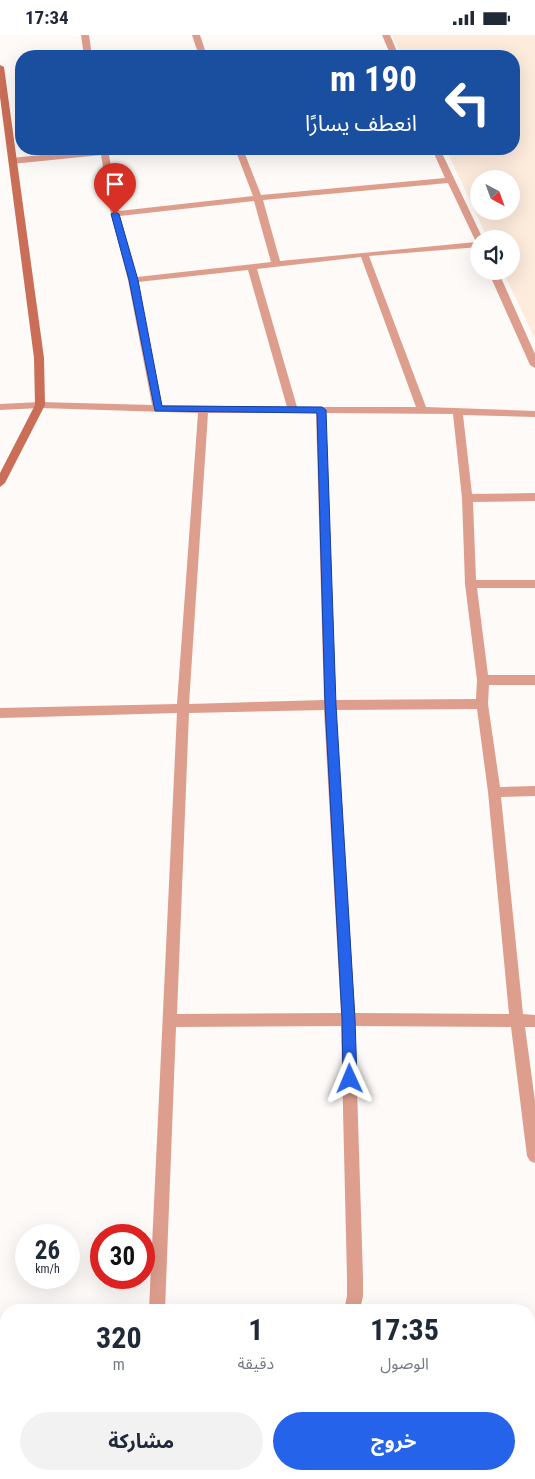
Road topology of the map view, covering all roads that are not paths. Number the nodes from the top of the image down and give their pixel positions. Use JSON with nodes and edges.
{"nodes":[{"id":1,"x":84,"y":35,"type":"edge"},
{"id":2,"x":196,"y":35,"type":"edge"},
{"id":3,"x":386,"y":35,"type":"edge"},
{"id":4,"x":87,"y":50,"type":"edge"},
{"id":5,"x":200,"y":50,"type":"edge"},
{"id":6,"x":392,"y":50,"type":"edge"},
{"id":7,"x":0,"y":67,"type":"edge"},
{"id":8,"x":67,"y":155,"type":"edge"},
{"id":9,"x":105,"y":155,"type":"edge"},
{"id":10,"x":241,"y":155,"type":"edge"},
{"id":11,"x":439,"y":155,"type":"edge"},
{"id":12,"x":12,"y":161,"type":"junction"},
{"id":13,"x":451,"y":180,"type":"junction"},
{"id":14,"x":258,"y":198,"type":"junction"},
{"id":15,"x":115,"y":214,"type":"junction"},
{"id":16,"x":474,"y":230,"type":"edge"},
{"id":17,"x":470,"y":245,"type":"edge"},
{"id":18,"x":364,"y":254,"type":"junction"},
{"id":19,"x":277,"y":265,"type":"junction"},
{"id":20,"x":252,"y":267,"type":"junction"},
{"id":21,"x":133,"y":280,"type":"junction"},
{"id":22,"x":497,"y":280,"type":"edge"},
{"id":23,"x":535,"y":365,"type":"edge"},
{"id":24,"x":40,"y":405,"type":"junction"},
{"id":25,"x":0,"y":407,"type":"edge"},
{"id":26,"x":158,"y":409,"type":"junction"},
{"id":27,"x":293,"y":409,"type":"junction"},
{"id":28,"x":204,"y":410,"type":"junction"},
{"id":29,"x":322,"y":410,"type":"junction"},
{"id":30,"x":422,"y":410,"type":"junction"},
{"id":31,"x":458,"y":412,"type":"junction"},
{"id":32,"x":535,"y":414,"type":"edge"},
{"id":33,"x":0,"y":483,"type":"edge"},
{"id":34,"x":535,"y":497,"type":"edge"},
{"id":35,"x":467,"y":498,"type":"junction"},
{"id":36,"x":471,"y":584,"type":"junction"},
{"id":37,"x":535,"y":584,"type":"edge"},
{"id":38,"x":483,"y":680,"type":"junction"},
{"id":39,"x":535,"y":680,"type":"edge"},
{"id":40,"x":482,"y":703,"type":"junction"},
{"id":41,"x":330,"y":705,"type":"junction"},
{"id":42,"x":183,"y":709,"type":"junction"},
{"id":43,"x":0,"y":713,"type":"edge"},
{"id":44,"x":535,"y":791,"type":"edge"},
{"id":45,"x":494,"y":792,"type":"junction"},
{"id":46,"x":348,"y":1019,"type":"junction"},
{"id":47,"x":170,"y":1021,"type":"junction"},
{"id":48,"x":517,"y":1021,"type":"junction"},
{"id":49,"x":535,"y":1021,"type":"edge"},
{"id":50,"x":535,"y":1156,"type":"edge"},
{"id":51,"x":157,"y":1304,"type":"edge"},
{"id":52,"x":353,"y":1304,"type":"edge"}],
"edges":[{"from":1,"to":4,"type":"street"},
{"from":2,"to":5,"type":"street"},
{"from":3,"to":6,"type":"street"},
{"from":7,"to":12,"type":"street"},
{"from":8,"to":12,"type":"street"},
{"from":9,"to":15,"type":"street"},
{"from":10,"to":14,"type":"street"},
{"from":11,"to":13,"type":"street"},
{"from":12,"to":24,"type":"street"},
{"from":13,"to":14,"type":"street"},
{"from":13,"to":16,"type":"street"},
{"from":14,"to":15,"type":"street"},
{"from":14,"to":19,"type":"street"},
{"from":15,"to":21,"type":"street"},
{"from":17,"to":18,"type":"street"},
{"from":18,"to":19,"type":"street"},
{"from":18,"to":30,"type":"street"},
{"from":19,"to":20,"type":"street"},
{"from":20,"to":21,"type":"street"},
{"from":20,"to":27,"type":"street"},
{"from":21,"to":26,"type":"street"},
{"from":22,"to":23,"type":"street"},
{"from":24,"to":25,"type":"street"},
{"from":24,"to":26,"type":"street"},
{"from":24,"to":33,"type":"street"},
{"from":26,"to":28,"type":"street"},
{"from":27,"to":28,"type":"street"},
{"from":27,"to":29,"type":"street"},
{"from":28,"to":42,"type":"street"},
{"from":29,"to":30,"type":"street"},
{"from":29,"to":41,"type":"street"},
{"from":30,"to":31,"type":"street"},
{"from":31,"to":32,"type":"street"},
{"from":31,"to":35,"type":"street"},
{"from":34,"to":35,"type":"street"},
{"from":35,"to":36,"type":"street"},
{"from":36,"to":37,"type":"street"},
{"from":36,"to":38,"type":"street"},
{"from":38,"to":39,"type":"street"},
{"from":38,"to":40,"type":"street"},
{"from":40,"to":41,"type":"street"},
{"from":40,"to":45,"type":"street"},
{"from":41,"to":42,"type":"street"},
{"from":41,"to":46,"type":"street"},
{"from":42,"to":43,"type":"street"},
{"from":42,"to":47,"type":"street"},
{"from":44,"to":45,"type":"street"},
{"from":45,"to":48,"type":"street"},
{"from":46,"to":47,"type":"street"},
{"from":46,"to":48,"type":"street"},
{"from":46,"to":52,"type":"street"},
{"from":47,"to":51,"type":"street"},
{"from":48,"to":49,"type":"street"},
{"from":48,"to":50,"type":"street"}]}
